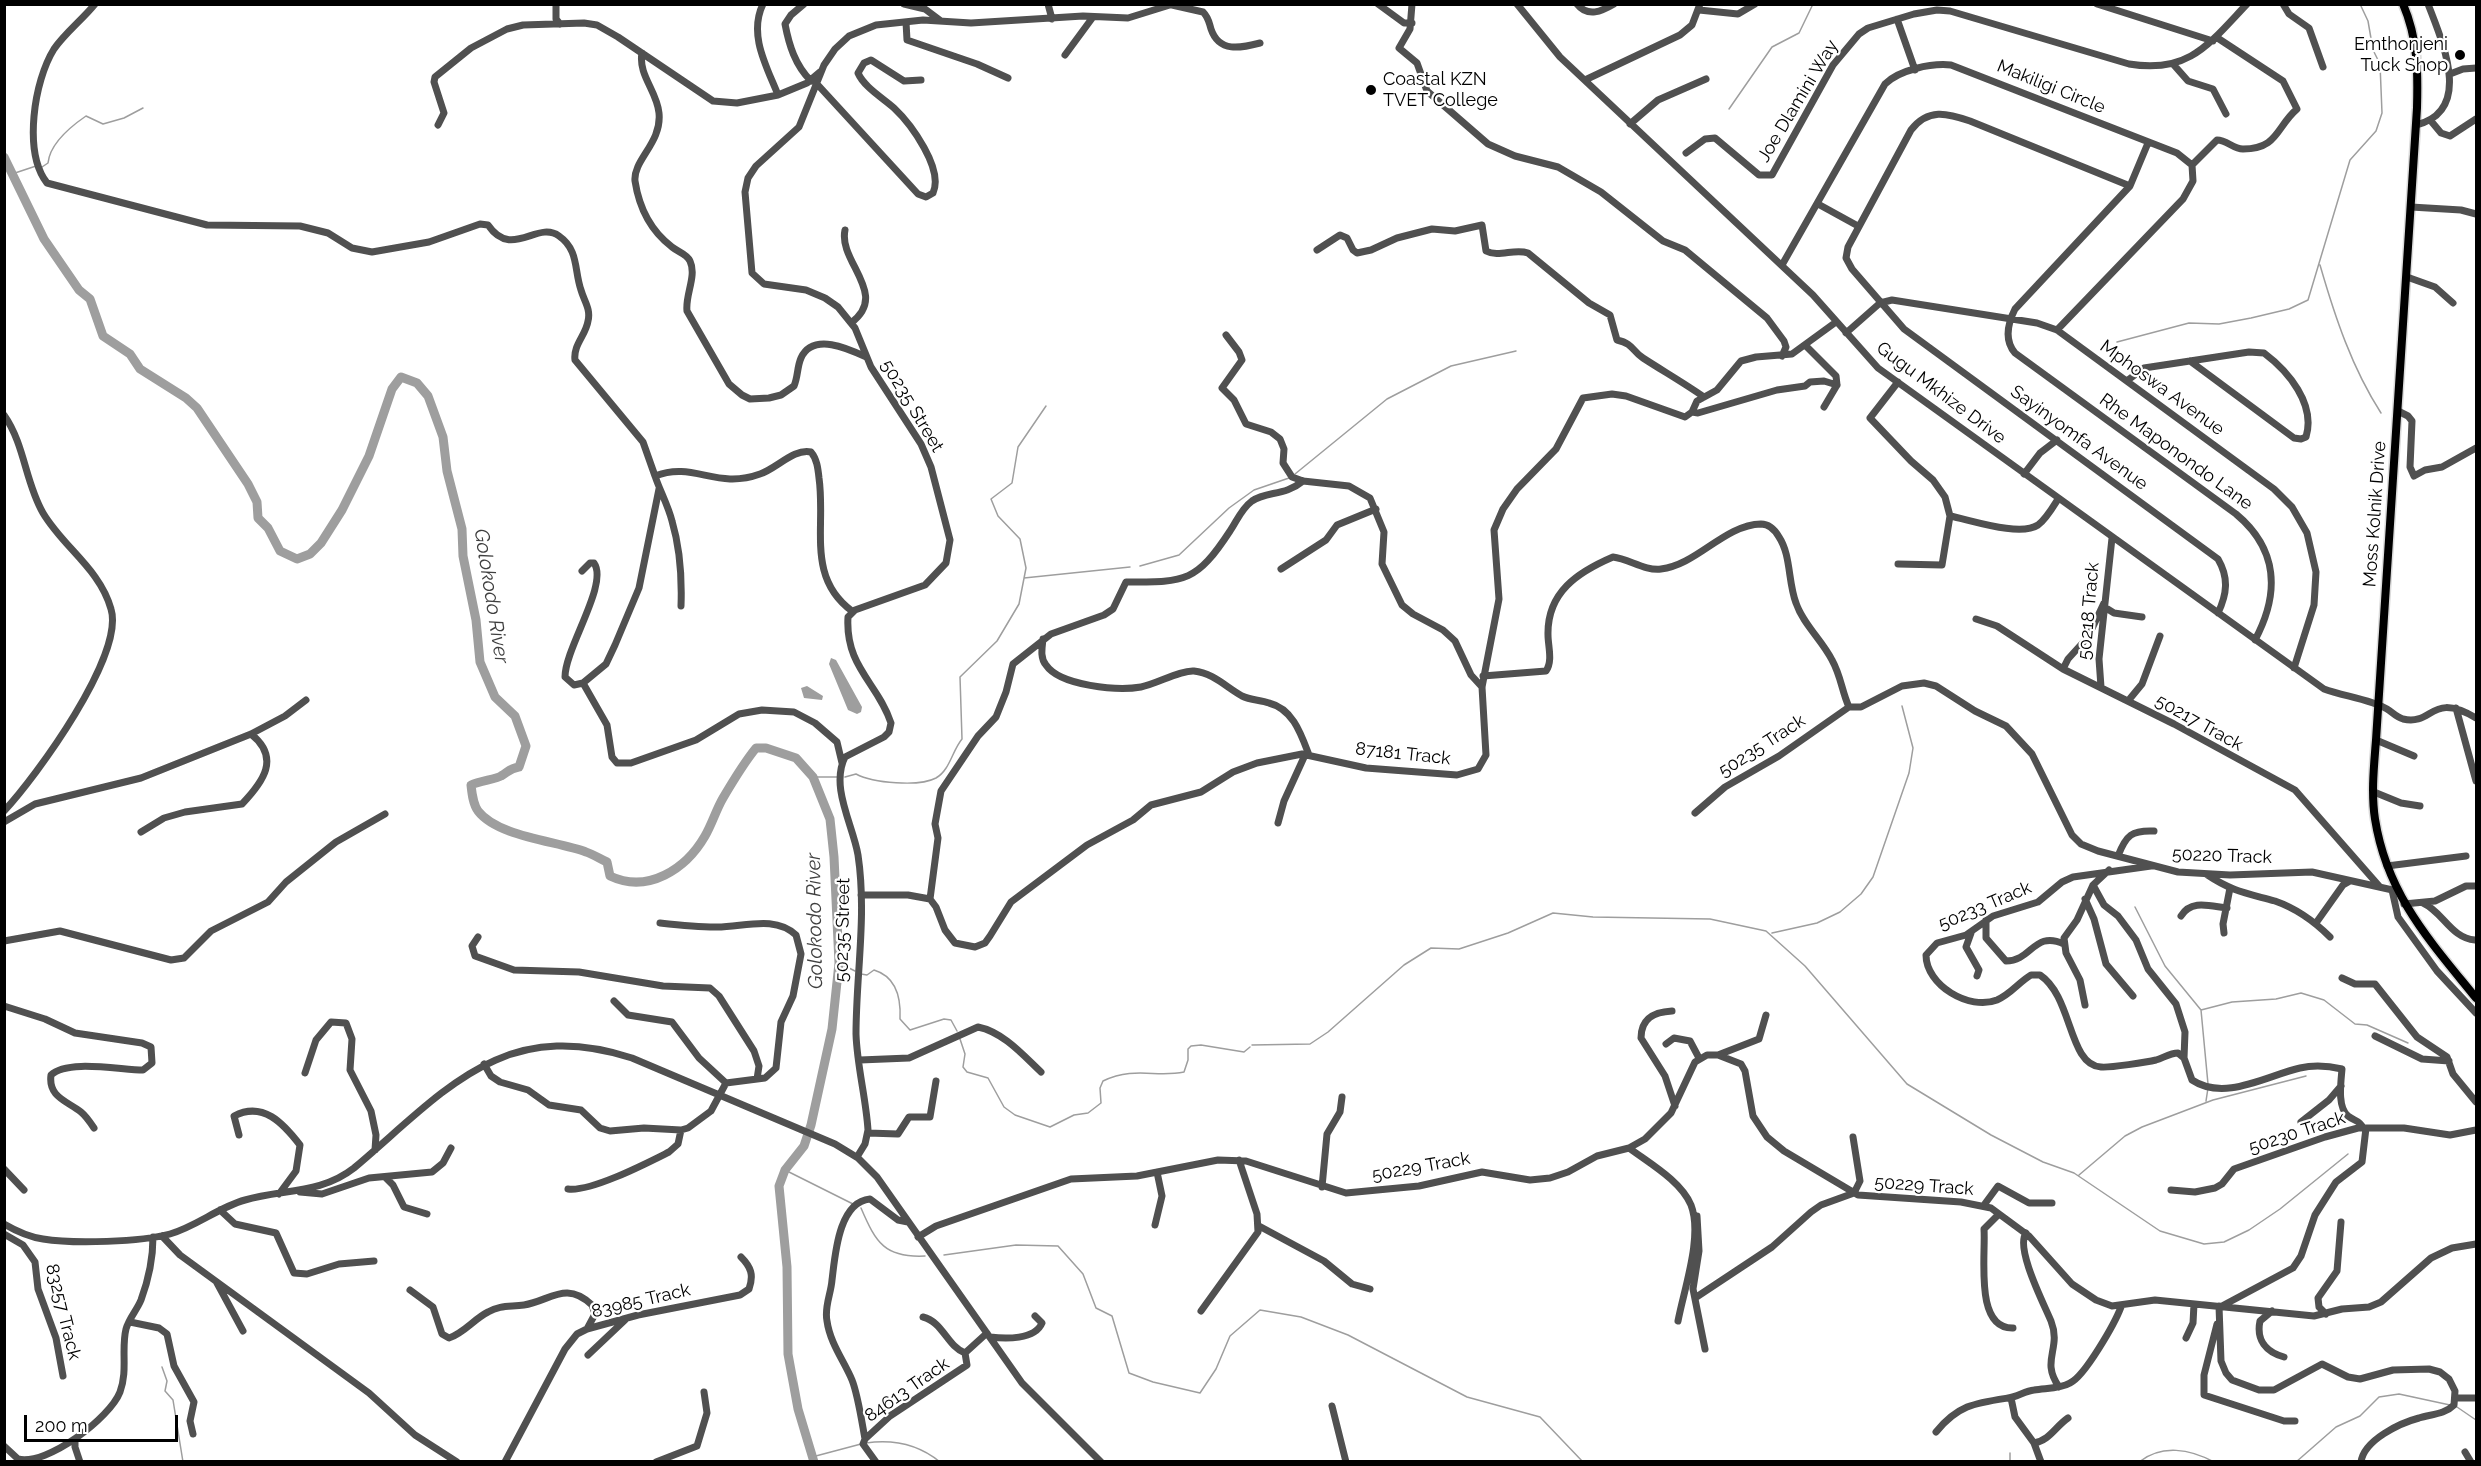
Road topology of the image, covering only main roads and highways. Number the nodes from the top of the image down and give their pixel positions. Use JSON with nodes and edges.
{"nodes":[{"id":1,"x":2403,"y":4,"type":"edge"},
{"id":2,"x":2476,"y":998,"type":"edge"}],
"edges":[{"from":1,"to":2,"type":"main road","name":"Moss Kolnik Drive"}]}
